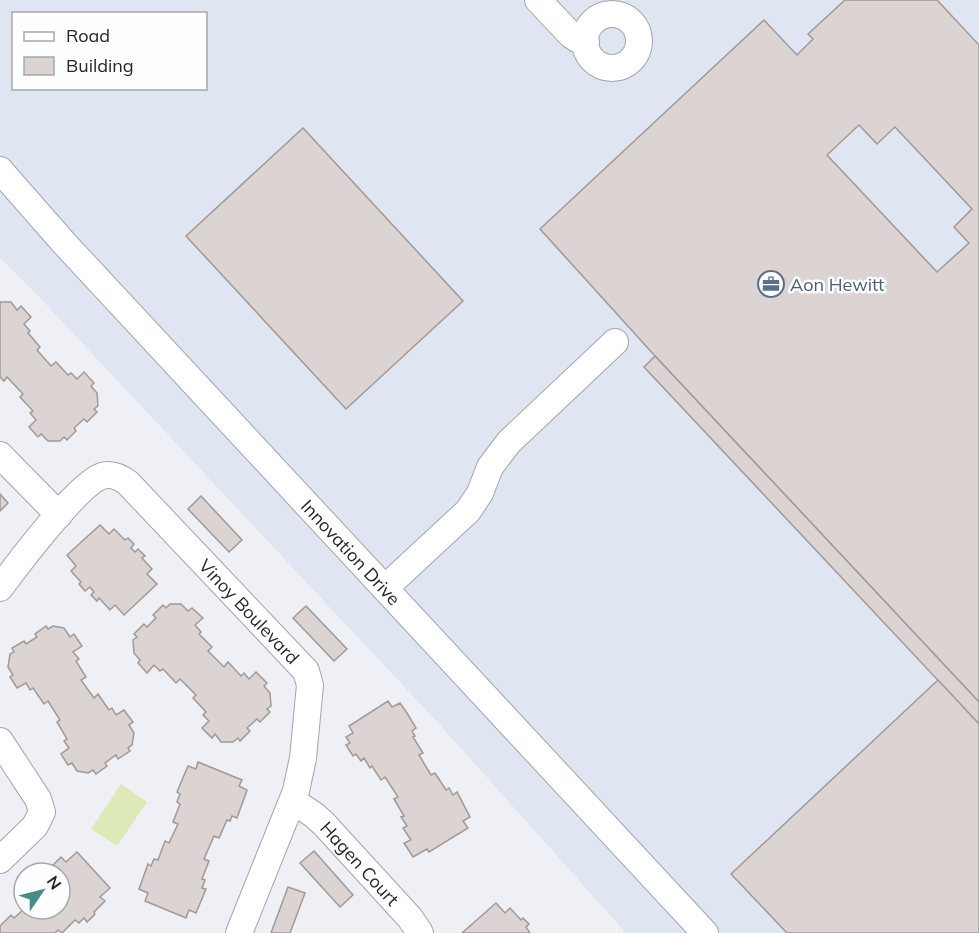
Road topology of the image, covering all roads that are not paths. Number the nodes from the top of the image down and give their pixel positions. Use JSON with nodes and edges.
{"nodes":[{"id":1,"x":538,"y":0,"type":"edge"},
{"id":2,"x":585,"y":42,"type":"dead end"},
{"id":3,"x":0,"y":170,"type":"edge"},
{"id":4,"x":615,"y":342,"type":"dead end"},
{"id":5,"x":0,"y":455,"type":"edge"},
{"id":6,"x":59,"y":515,"type":"junction"},
{"id":7,"x":0,"y":588,"type":"edge"},
{"id":8,"x":385,"y":588,"type":"junction"},
{"id":9,"x":0,"y":741,"type":"edge"},
{"id":10,"x":293,"y":801,"type":"junction"},
{"id":11,"x":0,"y":860,"type":"edge"},
{"id":12,"x":239,"y":933,"type":"edge"},
{"id":13,"x":420,"y":933,"type":"edge"},
{"id":14,"x":705,"y":933,"type":"edge"}],
"edges":[{"from":1,"to":2,"type":"street"},
{"from":3,"to":8,"type":"street","name":"Innovation Drive"},
{"from":4,"to":8,"type":"street"},
{"from":5,"to":6,"type":"street"},
{"from":6,"to":7,"type":"street","name":"Vinoy Boulevard"},
{"from":6,"to":10,"type":"street","name":"Vinoy Boulevard"},
{"from":8,"to":14,"type":"street","name":"Innovation Drive"},
{"from":9,"to":11,"type":"street"},
{"from":10,"to":12,"type":"street","name":"Vinoy Boulevard"},
{"from":10,"to":13,"type":"street","name":"Hagen Court"}]}
